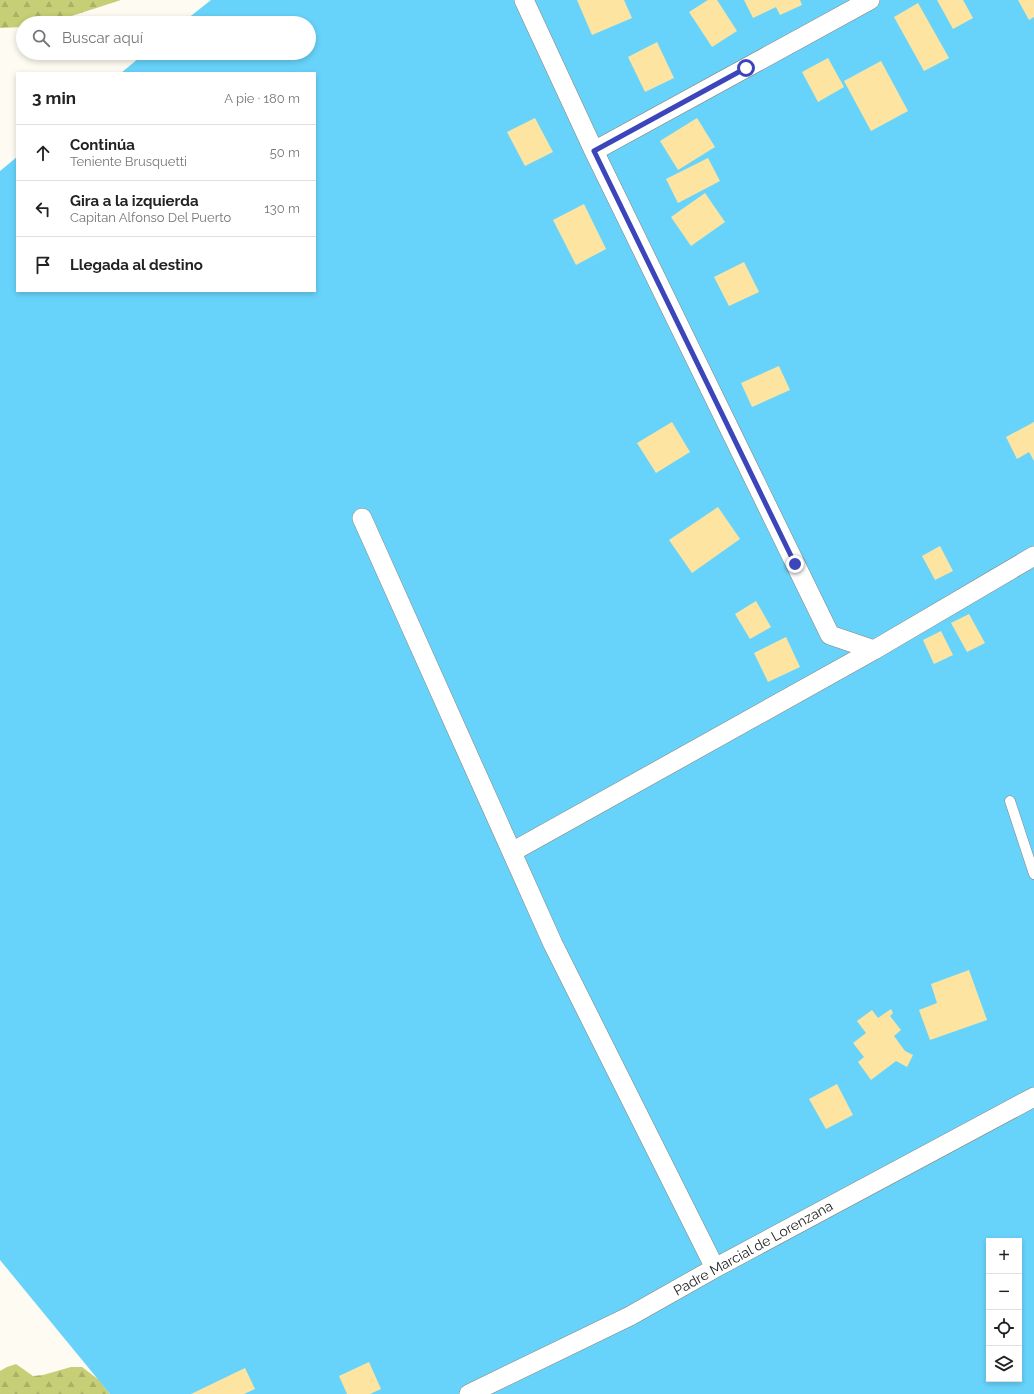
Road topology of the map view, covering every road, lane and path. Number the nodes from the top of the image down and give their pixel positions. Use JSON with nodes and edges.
{"nodes":[{"id":1,"x":524,"y":0,"type":"edge"},
{"id":2,"x":870,"y":0,"type":"edge"},
{"id":3,"x":594,"y":151,"type":"junction"},
{"id":4,"x":362,"y":518,"type":"dead end"},
{"id":5,"x":1034,"y":556,"type":"edge"},
{"id":6,"x":874,"y":650,"type":"junction"},
{"id":7,"x":1010,"y":801,"type":"dead end"},
{"id":8,"x":512,"y":852,"type":"junction"},
{"id":9,"x":1034,"y":874,"type":"edge"},
{"id":10,"x":1034,"y":1097,"type":"edge"},
{"id":11,"x":715,"y":1268,"type":"junction"},
{"id":12,"x":470,"y":1394,"type":"edge"}],
"edges":[{"from":1,"to":3,"type":"street"},
{"from":2,"to":3,"type":"street"},
{"from":3,"to":6,"type":"street"},
{"from":4,"to":8,"type":"street"},
{"from":5,"to":6,"type":"street"},
{"from":6,"to":8,"type":"street"},
{"from":7,"to":9,"type":"lane"},
{"from":8,"to":11,"type":"street"},
{"from":10,"to":11,"type":"street","name":"Padre Marcial de Lorenzana"},
{"from":11,"to":12,"type":"street","name":"Padre Marcial de Lorenzana"}]}
